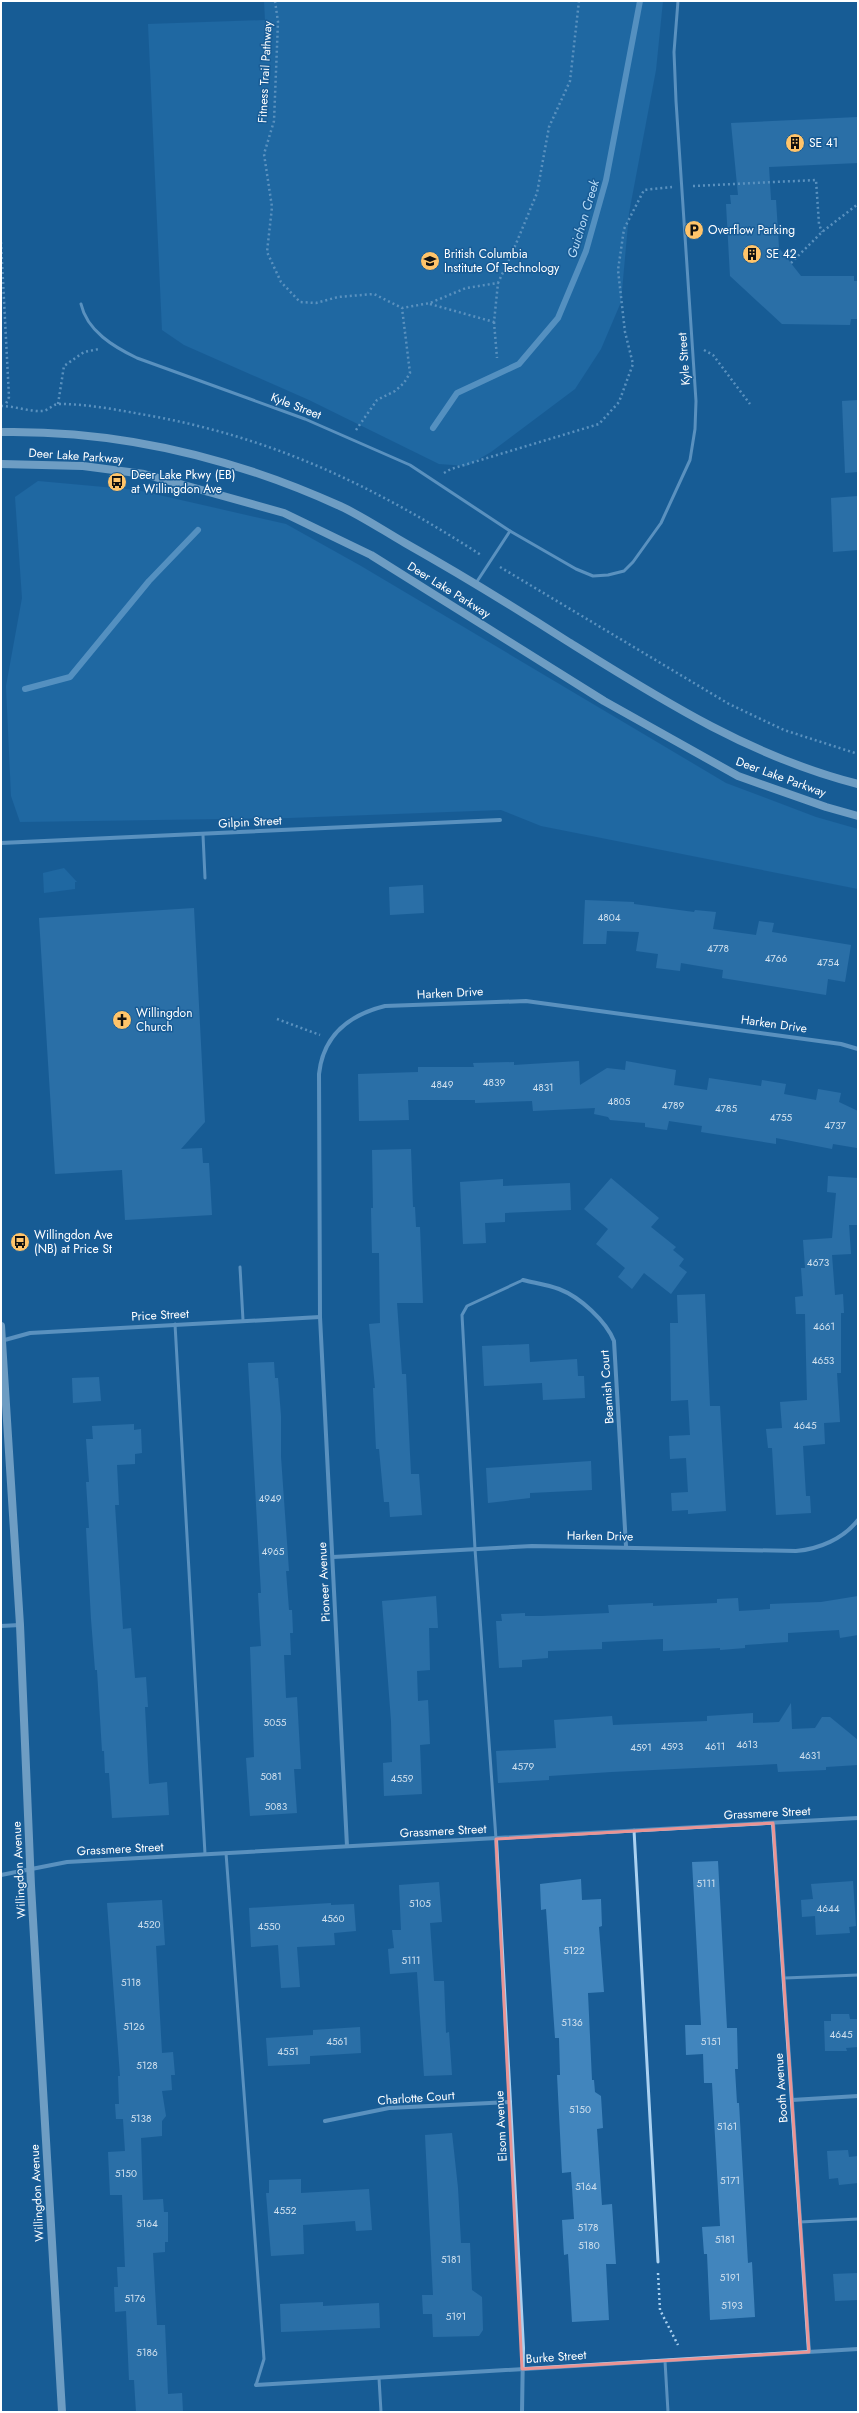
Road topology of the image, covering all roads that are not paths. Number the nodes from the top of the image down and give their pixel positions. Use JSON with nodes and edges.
{"nodes":[{"id":1,"x":678,"y":1,"type":"edge"},
{"id":2,"x":81,"y":304,"type":"dead end"},
{"id":3,"x":1,"y":432,"type":"edge"},
{"id":4,"x":1,"y":464,"type":"edge"},
{"id":5,"x":510,"y":531,"type":"junction"},
{"id":6,"x":476,"y":583,"type":"junction"},
{"id":7,"x":858,"y":784,"type":"edge"},
{"id":8,"x":858,"y":816,"type":"edge"},
{"id":9,"x":500,"y":820,"type":"dead end"},
{"id":10,"x":203,"y":835,"type":"junction"},
{"id":11,"x":1,"y":843,"type":"edge"},
{"id":12,"x":205,"y":878,"type":"dead end"},
{"id":13,"x":858,"y":1049,"type":"edge"},
{"id":14,"x":240,"y":1267,"type":"dead end"},
{"id":15,"x":523,"y":1280,"type":"joint"},
{"id":16,"x":320,"y":1317,"type":"junction"},
{"id":17,"x":243,"y":1320,"type":"junction"},
{"id":18,"x":175,"y":1324,"type":"junction"},
{"id":19,"x":1,"y":1326,"type":"edge"},
{"id":20,"x":2,"y":1341,"type":"edge"},
{"id":21,"x":858,"y":1520,"type":"edge"},
{"id":22,"x":626,"y":1546,"type":"junction"},
{"id":23,"x":475,"y":1549,"type":"junction"},
{"id":24,"x":334,"y":1558,"type":"junction"},
{"id":25,"x":20,"y":1625,"type":"junction"},
{"id":26,"x":1,"y":1626,"type":"edge"},
{"id":27,"x":858,"y":1818,"type":"edge"},
{"id":28,"x":773,"y":1823,"type":"junction"},
{"id":29,"x":634,"y":1830,"type":"junction"},
{"id":30,"x":496,"y":1839,"type":"junction"},
{"id":31,"x":347,"y":1846,"type":"junction"},
{"id":32,"x":226,"y":1853,"type":"junction"},
{"id":33,"x":205,"y":1854,"type":"junction"},
{"id":34,"x":30,"y":1869,"type":"junction"},
{"id":35,"x":1,"y":1875,"type":"edge"},
{"id":36,"x":858,"y":1975,"type":"edge"},
{"id":37,"x":785,"y":1978,"type":"junction"},
{"id":38,"x":858,"y":2096,"type":"edge"},
{"id":39,"x":792,"y":2100,"type":"junction"},
{"id":40,"x":510,"y":2102,"type":"junction"},
{"id":41,"x":325,"y":2121,"type":"dead end"},
{"id":42,"x":858,"y":2219,"type":"edge"},
{"id":43,"x":800,"y":2222,"type":"junction"},
{"id":44,"x":658,"y":2262,"type":"road end"},
{"id":45,"x":858,"y":2349,"type":"edge"},
{"id":46,"x":809,"y":2352,"type":"junction"},
{"id":47,"x":665,"y":2361,"type":"junction"},
{"id":48,"x":522,"y":2369,"type":"junction"},
{"id":49,"x":379,"y":2378,"type":"junction"},
{"id":50,"x":256,"y":2385,"type":"joint"},
{"id":51,"x":62,"y":2412,"type":"edge"},
{"id":52,"x":381,"y":2412,"type":"edge"},
{"id":53,"x":522,"y":2412,"type":"edge"},
{"id":54,"x":668,"y":2412,"type":"edge"}],
"edges":[{"from":1,"to":5,"type":"lane","name":"Kyle Street"},
{"from":2,"to":5,"type":"lane","name":"Kyle Street"},
{"from":3,"to":6,"type":"main road","name":"Deer Lake Parkway"},
{"from":4,"to":8,"type":"main road","name":"Deer Lake Parkway"},
{"from":5,"to":6,"type":"lane"},
{"from":6,"to":7,"type":"main road","name":"Deer Lake Parkway"},
{"from":9,"to":10,"type":"street","name":"Gilpin Street"},
{"from":10,"to":11,"type":"street","name":"Gilpin Street"},
{"from":10,"to":12,"type":"lane"},
{"from":13,"to":16,"type":"street","name":"Harken Drive"},
{"from":14,"to":17,"type":"lane"},
{"from":15,"to":22,"type":"street","name":"Beamish Court"},
{"from":15,"to":23,"type":"lane"},
{"from":16,"to":17,"type":"street","name":"Price Street"},
{"from":16,"to":24,"type":"street","name":"Pioneer Avenue"},
{"from":17,"to":18,"type":"street","name":"Price Street"},
{"from":18,"to":20,"type":"street","name":"Price Street"},
{"from":18,"to":33,"type":"lane"},
{"from":19,"to":20,"type":"main road","name":"Willingdon Avenue"},
{"from":20,"to":25,"type":"main road","name":"Willingdon Avenue"},
{"from":21,"to":22,"type":"street","name":"Harken Drive"},
{"from":22,"to":23,"type":"street","name":"Harken Drive"},
{"from":23,"to":24,"type":"street","name":"Harken Drive"},
{"from":23,"to":30,"type":"lane"},
{"from":24,"to":31,"type":"street","name":"Pioneer Avenue"},
{"from":25,"to":26,"type":"street"},
{"from":25,"to":34,"type":"main road","name":"Willingdon Avenue"},
{"from":27,"to":28,"type":"street","name":"Grassmere Street"},
{"from":28,"to":29,"type":"street","name":"Grassmere Street"},
{"from":28,"to":37,"type":"street","name":"Booth Avenue"},
{"from":29,"to":30,"type":"street","name":"Grassmere Street"},
{"from":29,"to":44,"type":"lane"},
{"from":30,"to":31,"type":"street","name":"Grassmere Street"},
{"from":30,"to":40,"type":"street","name":"Elsom Avenue"},
{"from":31,"to":32,"type":"street","name":"Grassmere Street"},
{"from":32,"to":33,"type":"street","name":"Grassmere Street"},
{"from":32,"to":50,"type":"lane"},
{"from":33,"to":34,"type":"street","name":"Grassmere Street"},
{"from":34,"to":35,"type":"street","name":"Grassmere Street"},
{"from":34,"to":51,"type":"main road","name":"Willingdon Avenue"},
{"from":36,"to":37,"type":"lane"},
{"from":37,"to":39,"type":"street","name":"Booth Avenue"},
{"from":38,"to":39,"type":"street"},
{"from":39,"to":43,"type":"street","name":"Booth Avenue"},
{"from":40,"to":41,"type":"street","name":"Charlotte Court"},
{"from":40,"to":48,"type":"street","name":"Elsom Avenue"},
{"from":42,"to":43,"type":"lane"},
{"from":43,"to":46,"type":"street","name":"Booth Avenue"},
{"from":45,"to":46,"type":"street","name":"Burke Street"},
{"from":46,"to":47,"type":"street","name":"Burke Street"},
{"from":47,"to":48,"type":"street","name":"Burke Street"},
{"from":47,"to":54,"type":"lane"},
{"from":48,"to":49,"type":"street","name":"Burke Street"},
{"from":48,"to":53,"type":"street","name":"Elsom Avenue"},
{"from":49,"to":50,"type":"street","name":"Burke Street"},
{"from":49,"to":52,"type":"lane"}]}
